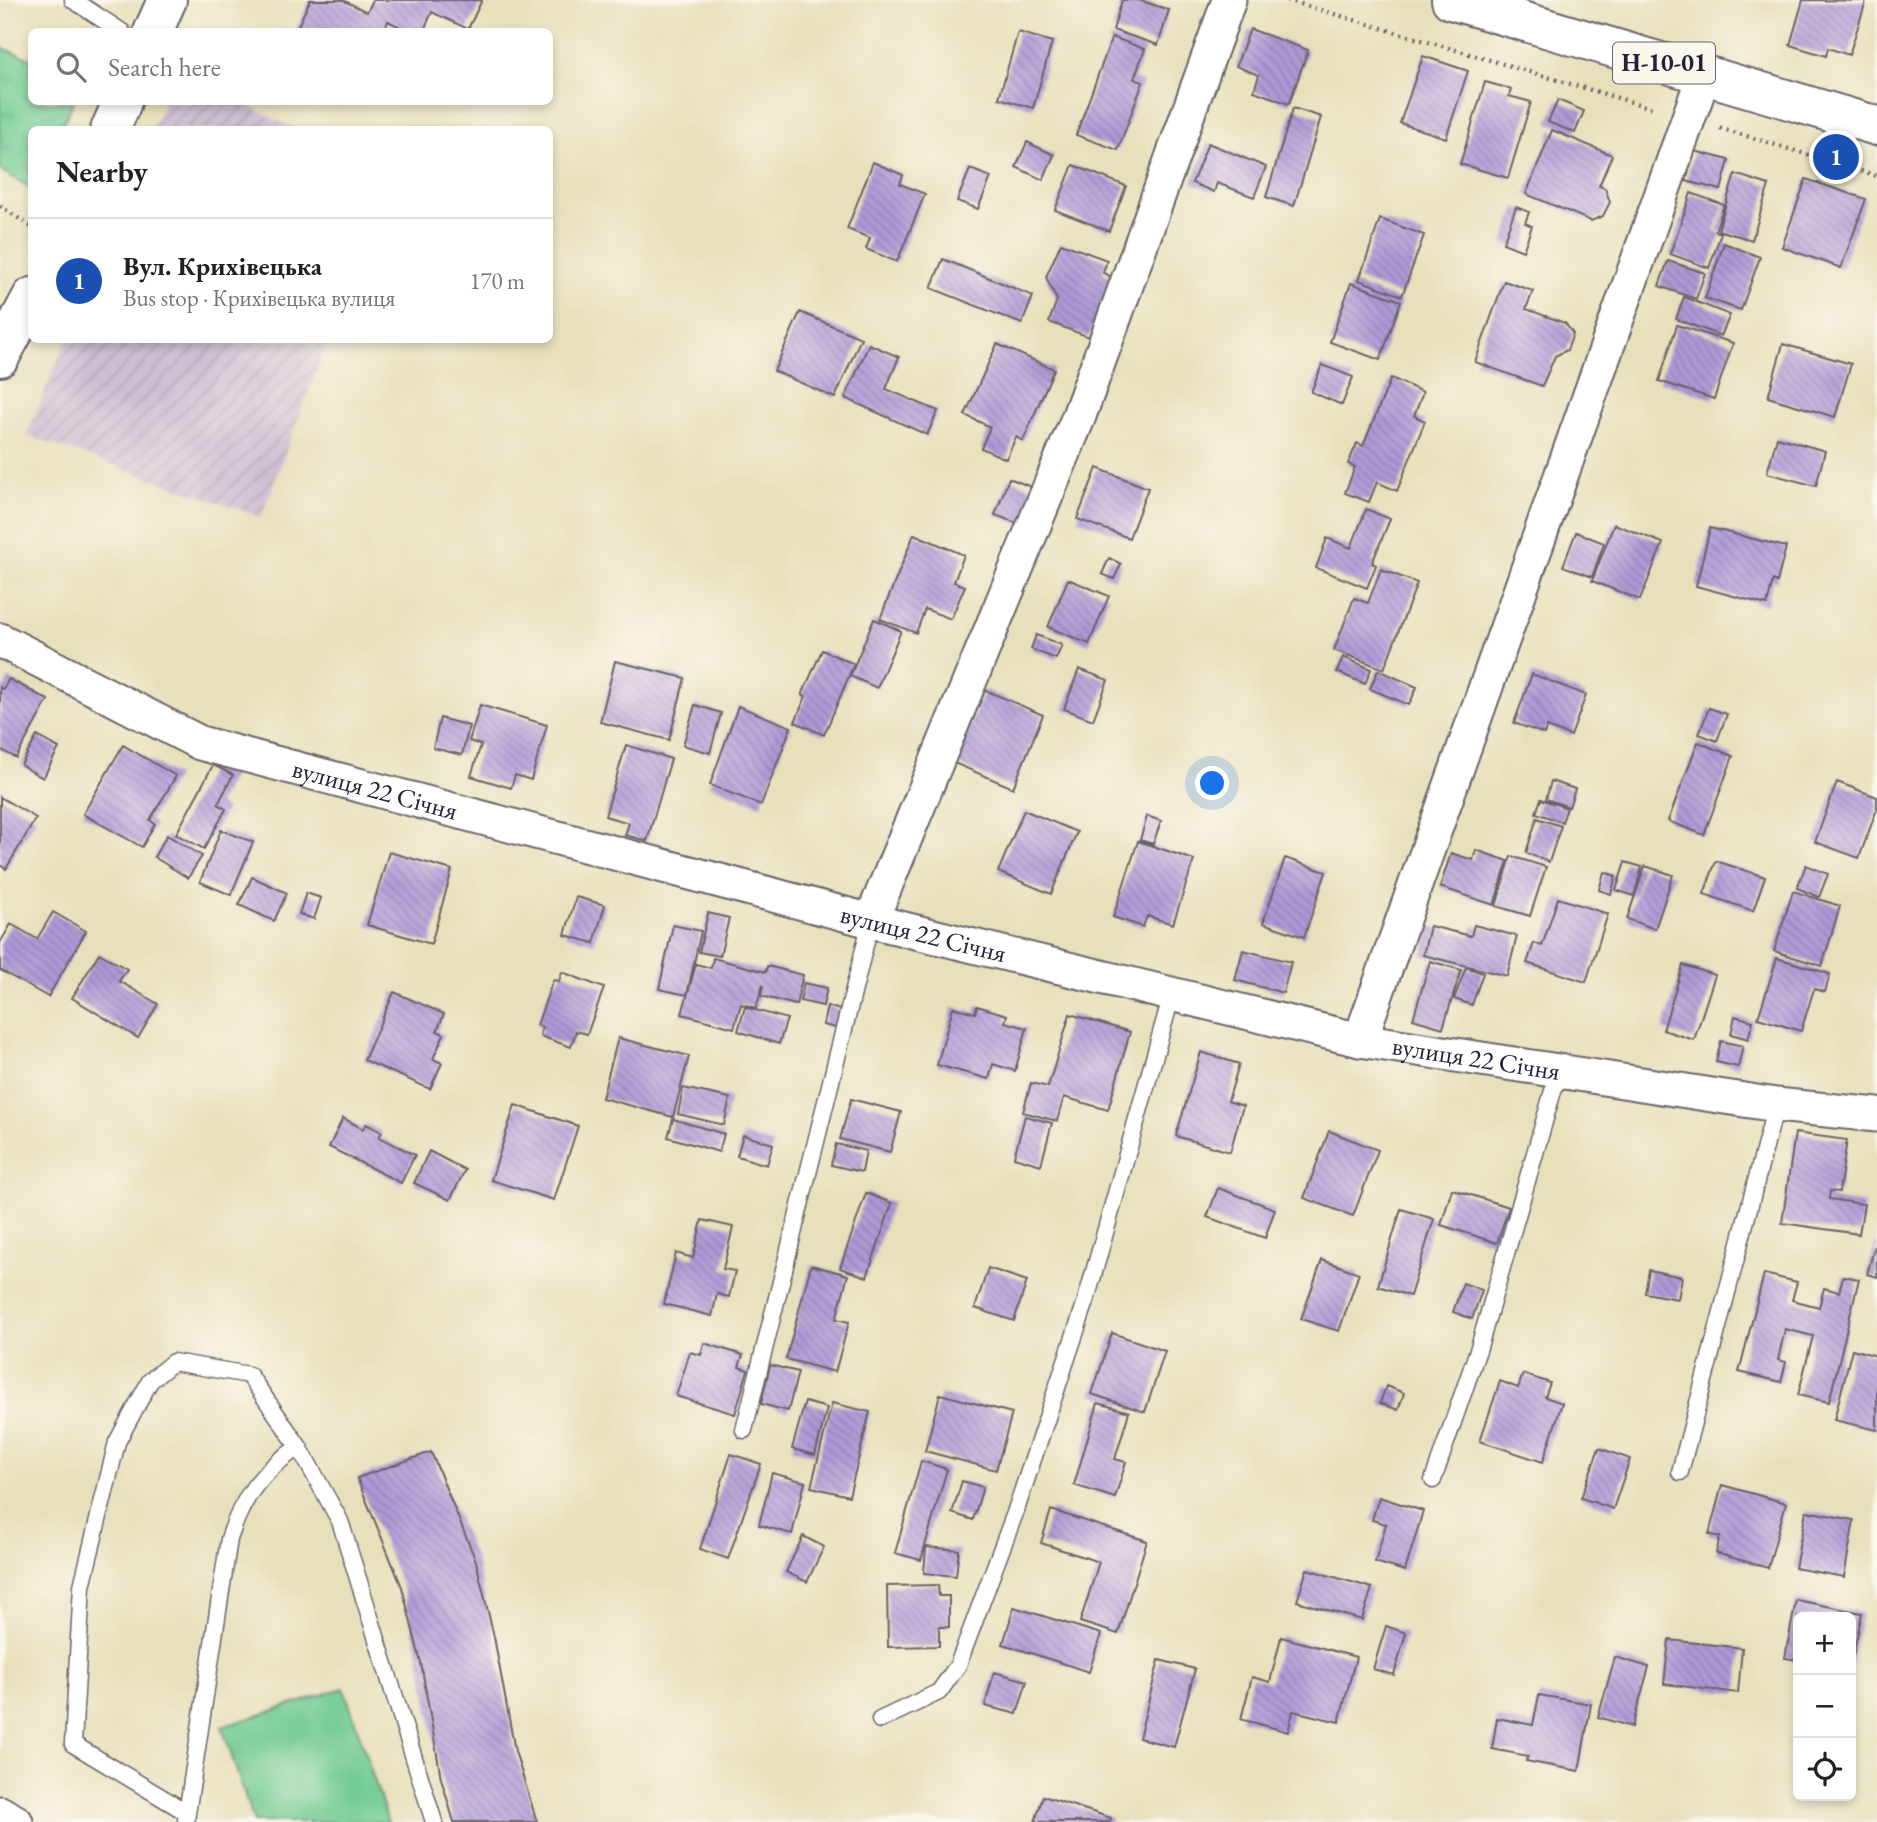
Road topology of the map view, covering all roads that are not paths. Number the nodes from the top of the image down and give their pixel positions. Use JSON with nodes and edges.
{"nodes":[{"id":1,"x":73,"y":0,"type":"edge"},
{"id":2,"x":167,"y":0,"type":"edge"},
{"id":3,"x":1229,"y":0,"type":"edge"},
{"id":4,"x":1451,"y":0,"type":"edge"},
{"id":5,"x":1512,"y":8,"type":"edge"},
{"id":6,"x":116,"y":28,"type":"edge"},
{"id":7,"x":155,"y":28,"type":"edge"},
{"id":8,"x":1704,"y":75,"type":"junction"},
{"id":9,"x":121,"y":105,"type":"edge"},
{"id":10,"x":112,"y":126,"type":"edge"},
{"id":11,"x":1877,"y":126,"type":"edge"},
{"id":12,"x":28,"y":305,"type":"edge"},
{"id":13,"x":0,"y":358,"type":"edge"},
{"id":14,"x":0,"y":640,"type":"edge"},
{"id":15,"x":871,"y":921,"type":"junction"},
{"id":16,"x":1172,"y":994,"type":"junction"},
{"id":17,"x":1360,"y":1040,"type":"junction"},
{"id":18,"x":1559,"y":1070,"type":"junction"},
{"id":19,"x":1776,"y":1105,"type":"junction"},
{"id":20,"x":1877,"y":1115,"type":"edge"},
{"id":21,"x":744,"y":1430,"type":"dead end"},
{"id":22,"x":299,"y":1447,"type":"junction"},
{"id":23,"x":1680,"y":1472,"type":"dead end"},
{"id":24,"x":1433,"y":1480,"type":"dead end"},
{"id":25,"x":880,"y":1720,"type":"dead end"},
{"id":26,"x":0,"y":1813,"type":"edge"},
{"id":27,"x":186,"y":1817,"type":"edge"},
{"id":28,"x":16,"y":1822,"type":"edge"},
{"id":29,"x":434,"y":1822,"type":"edge"}],
"edges":[{"from":1,"to":6,"type":"lane"},
{"from":2,"to":7,"type":"main road"},
{"from":3,"to":15,"type":"street"},
{"from":4,"to":5,"type":"main road","number":"Н-10-01"},
{"from":5,"to":8,"type":"main road","number":"Н-10-01"},
{"from":8,"to":11,"type":"main road","number":"Н-10-01"},
{"from":8,"to":17,"type":"street"},
{"from":9,"to":10,"type":"main road"},
{"from":12,"to":13,"type":"main road"},
{"from":14,"to":15,"type":"street","name":"вулиця 22 Січня"},
{"from":15,"to":16,"type":"street","name":"вулиця 22 Січня"},
{"from":15,"to":21,"type":"lane"},
{"from":16,"to":17,"type":"street","name":"вулиця 22 Січня"},
{"from":16,"to":25,"type":"lane"},
{"from":17,"to":18,"type":"street","name":"вулиця 22 Січня"},
{"from":18,"to":19,"type":"street","name":"вулиця 22 Січня"},
{"from":18,"to":24,"type":"lane"},
{"from":19,"to":20,"type":"street","name":"вулиця 22 Січня"},
{"from":19,"to":23,"type":"lane"},
{"from":22,"to":27,"type":"lane"},
{"from":22,"to":27,"type":"lane"},
{"from":22,"to":29,"type":"lane"},
{"from":26,"to":28,"type":"street"}]}
